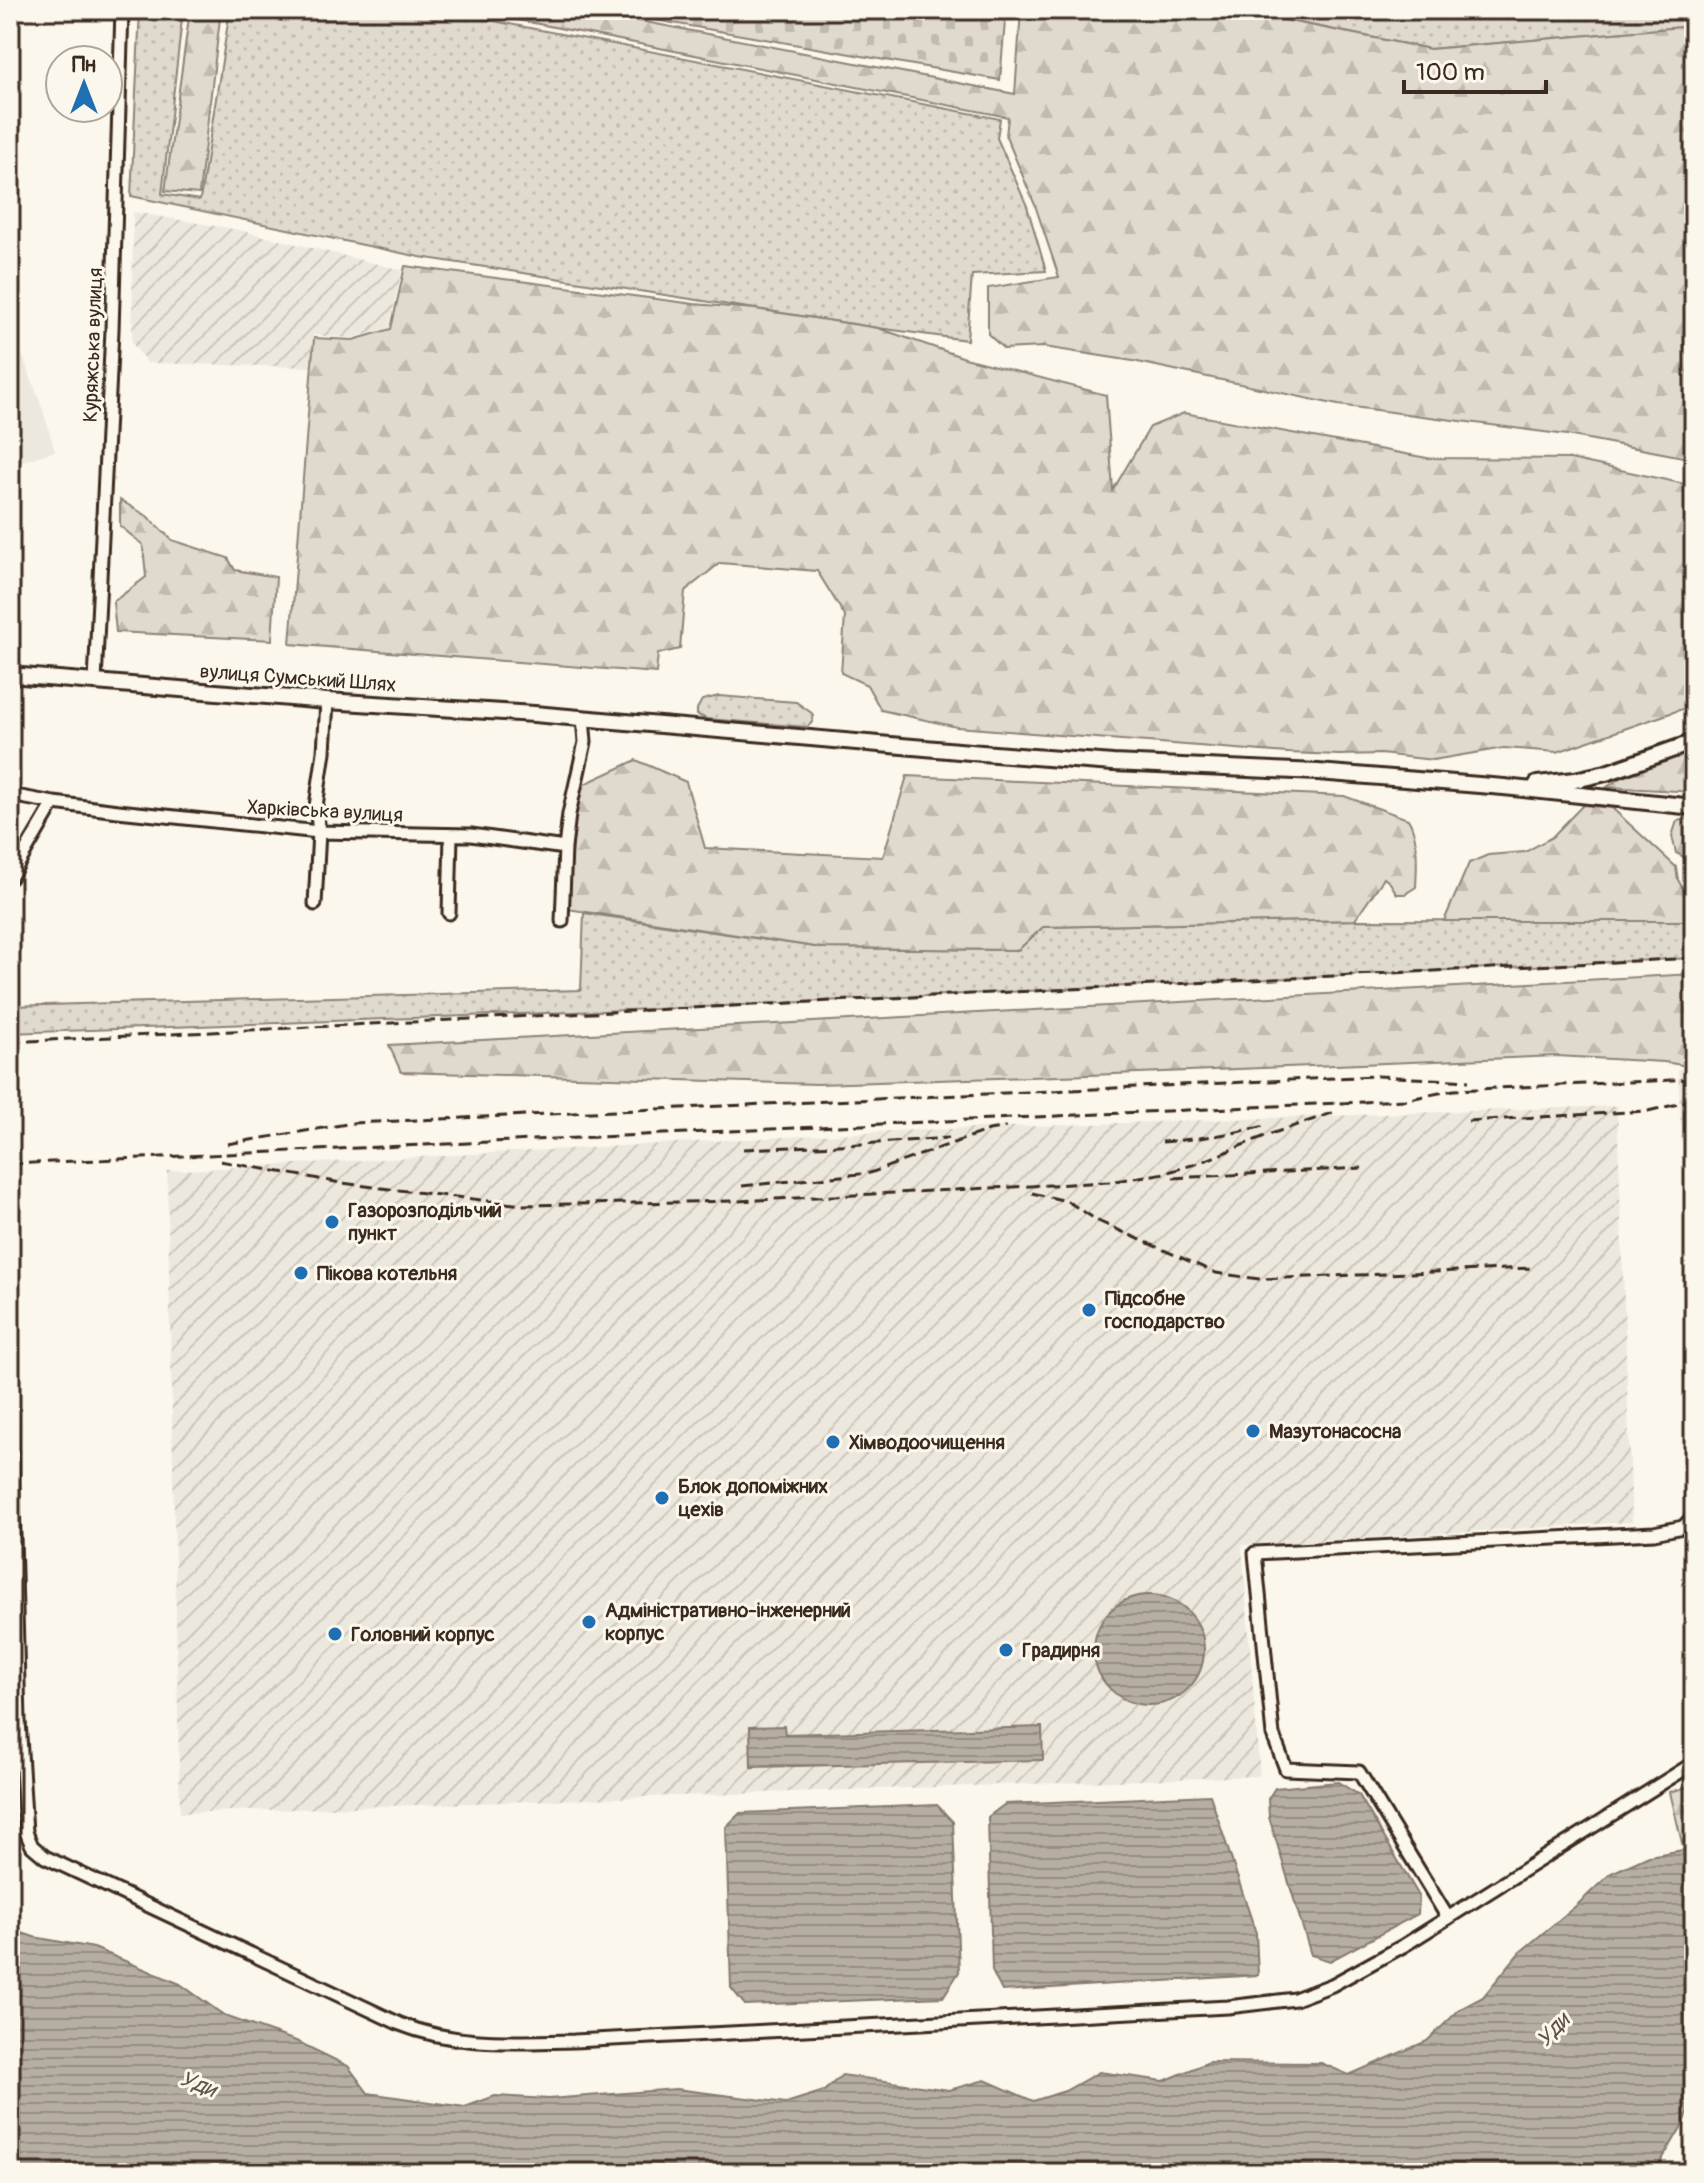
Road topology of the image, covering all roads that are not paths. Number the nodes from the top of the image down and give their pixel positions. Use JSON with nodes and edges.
{"nodes":[{"id":1,"x":122,"y":10,"type":"edge"},
{"id":2,"x":10,"y":675,"type":"edge"},
{"id":3,"x":95,"y":682,"type":"junction"},
{"id":4,"x":327,"y":701,"type":"junction"},
{"id":5,"x":583,"y":718,"type":"junction"},
{"id":6,"x":1694,"y":742,"type":"edge"},
{"id":7,"x":1504,"y":787,"type":"junction"},
{"id":8,"x":10,"y":795,"type":"edge"},
{"id":9,"x":54,"y":803,"type":"junction"},
{"id":10,"x":1694,"y":807,"type":"edge"},
{"id":11,"x":319,"y":832,"type":"junction"},
{"id":12,"x":451,"y":835,"type":"junction"},
{"id":13,"x":565,"y":848,"type":"junction"},
{"id":14,"x":10,"y":878,"type":"edge"},
{"id":15,"x":315,"y":904,"type":"dead end"},
{"id":16,"x":449,"y":913,"type":"dead end"},
{"id":17,"x":562,"y":921,"type":"dead end"},
{"id":18,"x":10,"y":1391,"type":"edge"},
{"id":19,"x":10,"y":1415,"type":"edge"},
{"id":20,"x":1694,"y":1516,"type":"edge"},
{"id":21,"x":14,"y":1720,"type":"edge"},
{"id":22,"x":1694,"y":1763,"type":"edge"},
{"id":23,"x":1448,"y":1918,"type":"junction"}],
"edges":[{"from":1,"to":3,"type":"street","name":"Куряжська вулиця"},
{"from":2,"to":3,"type":"main road","name":"вулиця Сумський Шлях"},
{"from":3,"to":4,"type":"main road","name":"вулиця Сумський Шлях"},
{"from":4,"to":5,"type":"main road","name":"вулиця Сумський Шлях"},
{"from":4,"to":11,"type":"street"},
{"from":5,"to":7,"type":"main road","name":"вулиця Сумський Шлях"},
{"from":5,"to":13,"type":"street"},
{"from":6,"to":7,"type":"main road"},
{"from":7,"to":10,"type":"main road"},
{"from":8,"to":9,"type":"street","name":"Харківська вулиця"},
{"from":9,"to":11,"type":"street","name":"Харківська вулиця"},
{"from":9,"to":14,"type":"street"},
{"from":11,"to":12,"type":"street","name":"Харківська вулиця"},
{"from":11,"to":15,"type":"street"},
{"from":12,"to":13,"type":"street","name":"Харківська вулиця"},
{"from":12,"to":16,"type":"street"},
{"from":13,"to":17,"type":"street"},
{"from":18,"to":19,"type":"street"},
{"from":19,"to":21,"type":"street"},
{"from":20,"to":23,"type":"street"},
{"from":21,"to":23,"type":"street"},
{"from":22,"to":23,"type":"street"}]}
